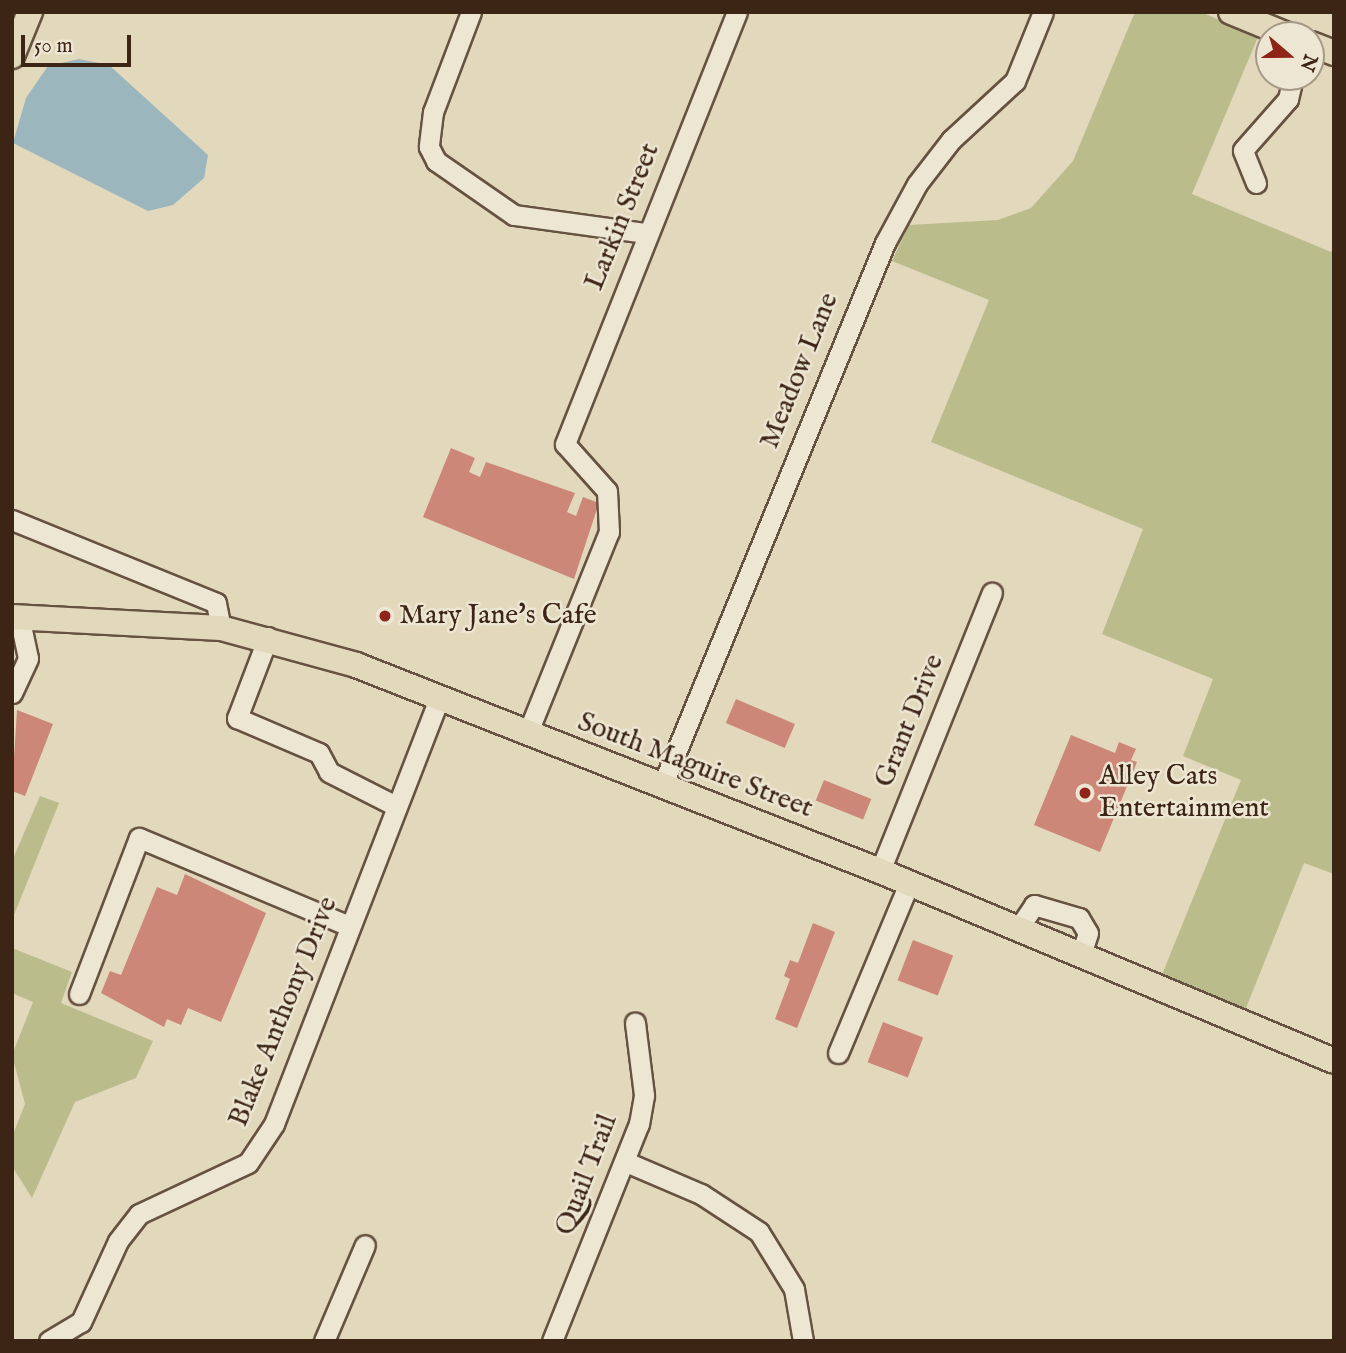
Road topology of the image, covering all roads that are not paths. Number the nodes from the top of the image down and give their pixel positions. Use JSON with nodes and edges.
{"nodes":[{"id":1,"x":30,"y":12,"type":"edge"},
{"id":2,"x":471,"y":12,"type":"edge"},
{"id":3,"x":737,"y":12,"type":"edge"},
{"id":4,"x":1043,"y":12,"type":"edge"},
{"id":5,"x":1230,"y":12,"type":"edge"},
{"id":6,"x":1256,"y":17,"type":"edge"},
{"id":7,"x":12,"y":56,"type":"edge"},
{"id":8,"x":1290,"y":91,"type":"edge"},
{"id":9,"x":1256,"y":183,"type":"dead end"},
{"id":10,"x":646,"y":233,"type":"junction"},
{"id":11,"x":12,"y":520,"type":"edge"},
{"id":12,"x":992,"y":593,"type":"dead end"},
{"id":13,"x":15,"y":616,"type":"edge"},
{"id":14,"x":220,"y":628,"type":"junction"},
{"id":15,"x":268,"y":637,"type":"junction"},
{"id":16,"x":12,"y":693,"type":"edge"},
{"id":17,"x":440,"y":696,"type":"junction"},
{"id":18,"x":528,"y":732,"type":"junction"},
{"id":19,"x":663,"y":785,"type":"junction"},
{"id":20,"x":396,"y":806,"type":"junction"},
{"id":21,"x":880,"y":871,"type":"junction"},
{"id":22,"x":909,"y":883,"type":"junction"},
{"id":23,"x":349,"y":926,"type":"junction"},
{"id":24,"x":1018,"y":929,"type":"junction"},
{"id":25,"x":1081,"y":955,"type":"junction"},
{"id":26,"x":79,"y":994,"type":"dead end"},
{"id":27,"x":635,"y":1023,"type":"dead end"},
{"id":28,"x":838,"y":1053,"type":"dead end"},
{"id":29,"x":1334,"y":1061,"type":"edge"},
{"id":30,"x":626,"y":1162,"type":"junction"},
{"id":31,"x":365,"y":1245,"type":"dead end"},
{"id":32,"x":49,"y":1341,"type":"edge"},
{"id":33,"x":324,"y":1341,"type":"edge"},
{"id":34,"x":552,"y":1341,"type":"edge"},
{"id":35,"x":803,"y":1341,"type":"edge"}],
"edges":[{"from":1,"to":7,"type":"main road"},
{"from":2,"to":10,"type":"street"},
{"from":3,"to":10,"type":"street","name":"Larkin Street"},
{"from":4,"to":19,"type":"street","name":"Meadow Lane"},
{"from":5,"to":6,"type":"main road"},
{"from":8,"to":9,"type":"street"},
{"from":10,"to":18,"type":"street","name":"Larkin Street"},
{"from":11,"to":14,"type":"street"},
{"from":12,"to":21,"type":"street","name":"Grant Drive"},
{"from":13,"to":14,"type":"main road","name":"South Maguire Street"},
{"from":13,"to":16,"type":"street"},
{"from":14,"to":15,"type":"main road","name":"South Maguire Street"},
{"from":15,"to":17,"type":"main road","name":"South Maguire Street"},
{"from":15,"to":20,"type":"street"},
{"from":17,"to":18,"type":"main road","name":"South Maguire Street"},
{"from":17,"to":20,"type":"street","name":"Blake Anthony Drive"},
{"from":18,"to":19,"type":"main road","name":"South Maguire Street"},
{"from":19,"to":21,"type":"main road","name":"South Maguire Street"},
{"from":20,"to":23,"type":"street","name":"Blake Anthony Drive"},
{"from":21,"to":22,"type":"main road","name":"South Maguire Street"},
{"from":22,"to":24,"type":"main road","name":"South Maguire Street"},
{"from":22,"to":28,"type":"street"},
{"from":23,"to":26,"type":"street"},
{"from":23,"to":32,"type":"street","name":"Blake Anthony Drive"},
{"from":24,"to":25,"type":"main road","name":"South Maguire Street"},
{"from":24,"to":25,"type":"street"},
{"from":25,"to":29,"type":"main road","name":"South Maguire Street"},
{"from":27,"to":30,"type":"street","name":"Quail Trail"},
{"from":30,"to":34,"type":"street","name":"Quail Trail"},
{"from":30,"to":35,"type":"street"},
{"from":31,"to":33,"type":"street"}]}
